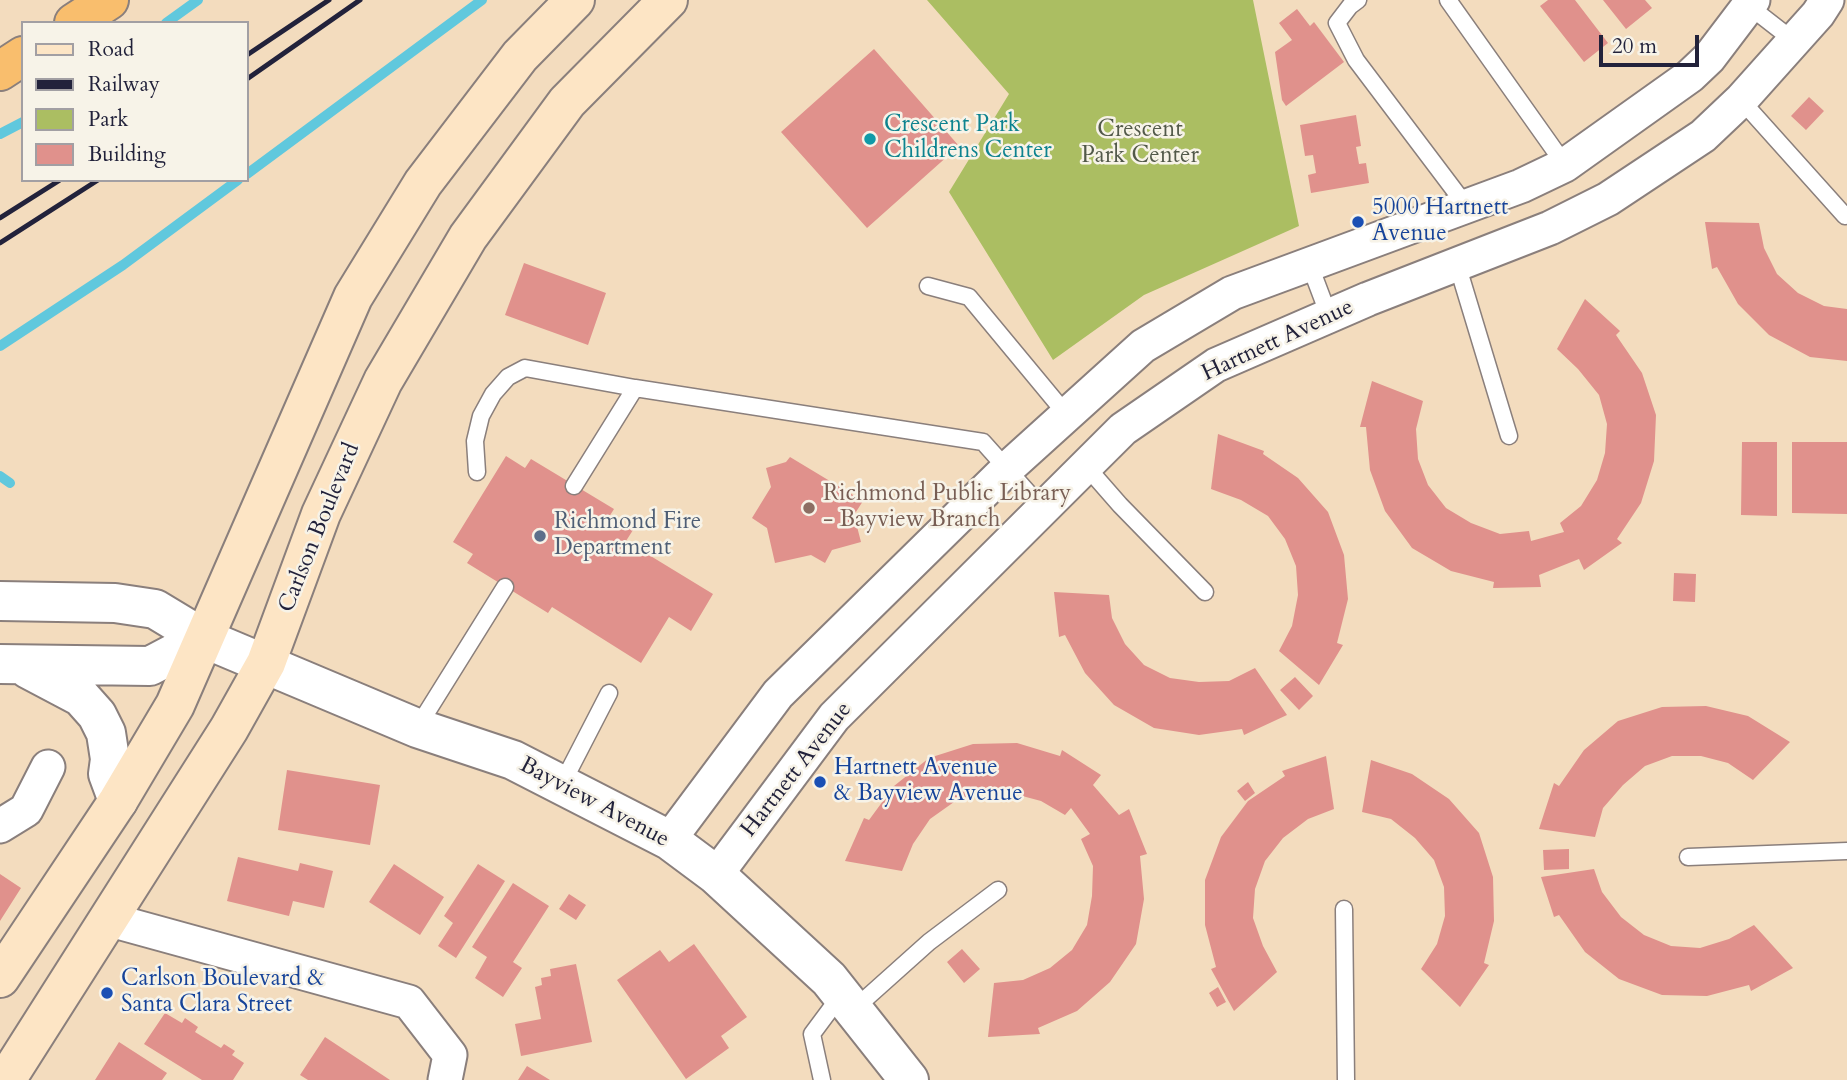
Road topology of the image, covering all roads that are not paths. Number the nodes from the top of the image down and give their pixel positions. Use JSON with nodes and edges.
{"nodes":[{"id":1,"x":109,"y":0,"type":"edge"},
{"id":2,"x":575,"y":0,"type":"edge"},
{"id":3,"x":668,"y":0,"type":"edge"},
{"id":4,"x":1358,"y":0,"type":"edge"},
{"id":5,"x":1448,"y":0,"type":"edge"},
{"id":6,"x":1827,"y":0,"type":"edge"},
{"id":7,"x":1751,"y":3,"type":"edge"},
{"id":8,"x":77,"y":21,"type":"edge"},
{"id":9,"x":1794,"y":41,"type":"junction"},
{"id":10,"x":21,"y":57,"type":"edge"},
{"id":11,"x":0,"y":71,"type":"edge"},
{"id":12,"x":1741,"y":100,"type":"junction"},
{"id":13,"x":1565,"y":165,"type":"junction"},
{"id":14,"x":1467,"y":206,"type":"junction"},
{"id":15,"x":1845,"y":216,"type":"edge"},
{"id":16,"x":1309,"y":263,"type":"junction"},
{"id":17,"x":1457,"y":264,"type":"junction"},
{"id":18,"x":928,"y":286,"type":"dead end"},
{"id":19,"x":1329,"y":316,"type":"junction"},
{"id":20,"x":635,"y":388,"type":"junction"},
{"id":21,"x":1066,"y":414,"type":"junction"},
{"id":22,"x":1509,"y":436,"type":"dead end"},
{"id":23,"x":1085,"y":464,"type":"junction"},
{"id":24,"x":1008,"y":468,"type":"junction"},
{"id":25,"x":477,"y":472,"type":"dead end"},
{"id":26,"x":574,"y":486,"type":"dead end"},
{"id":27,"x":1042,"y":508,"type":"junction"},
{"id":28,"x":505,"y":587,"type":"dead end"},
{"id":29,"x":1205,"y":592,"type":"dead end"},
{"id":30,"x":10,"y":601,"type":"edge"},
{"id":31,"x":204,"y":638,"type":"junction"},
{"id":32,"x":266,"y":663,"type":"junction"},
{"id":33,"x":10,"y":664,"type":"edge"},
{"id":34,"x":609,"y":693,"type":"dead end"},
{"id":35,"x":417,"y":728,"type":"junction"},
{"id":36,"x":48,"y":766,"type":"dead end"},
{"id":37,"x":561,"y":786,"type":"junction"},
{"id":38,"x":118,"y":801,"type":"junction"},
{"id":39,"x":0,"y":826,"type":"edge"},
{"id":40,"x":669,"y":840,"type":"junction"},
{"id":41,"x":1847,"y":851,"type":"edge"},
{"id":42,"x":1688,"y":857,"type":"dead end"},
{"id":43,"x":716,"y":875,"type":"junction"},
{"id":44,"x":998,"y":890,"type":"dead end"},
{"id":45,"x":1344,"y":909,"type":"dead end"},
{"id":46,"x":107,"y":919,"type":"junction"},
{"id":47,"x":0,"y":978,"type":"edge"},
{"id":48,"x":847,"y":1002,"type":"junction"},
{"id":49,"x":6,"y":1080,"type":"edge"},
{"id":50,"x":445,"y":1080,"type":"edge"},
{"id":51,"x":822,"y":1080,"type":"edge"},
{"id":52,"x":909,"y":1080,"type":"edge"},
{"id":53,"x":1346,"y":1080,"type":"edge"}],
"edges":[{"from":1,"to":8,"type":"highway"},
{"from":2,"to":31,"type":"main road"},
{"from":3,"to":32,"type":"main road","name":"Carlson Boulevard"},
{"from":4,"to":14,"type":"lane"},
{"from":5,"to":13,"type":"lane"},
{"from":6,"to":9,"type":"street","name":"Hartnett Avenue"},
{"from":7,"to":9,"type":"lane"},
{"from":7,"to":13,"type":"street"},
{"from":9,"to":12,"type":"street","name":"Hartnett Avenue"},
{"from":10,"to":11,"type":"highway"},
{"from":12,"to":15,"type":"lane"},
{"from":12,"to":17,"type":"street","name":"Hartnett Avenue"},
{"from":13,"to":14,"type":"street"},
{"from":14,"to":16,"type":"street"},
{"from":16,"to":19,"type":"lane"},
{"from":16,"to":21,"type":"street"},
{"from":17,"to":19,"type":"street","name":"Hartnett Avenue"},
{"from":17,"to":22,"type":"lane"},
{"from":18,"to":21,"type":"lane"},
{"from":19,"to":23,"type":"street","name":"Hartnett Avenue"},
{"from":20,"to":24,"type":"lane"},
{"from":20,"to":25,"type":"lane"},
{"from":20,"to":26,"type":"lane"},
{"from":21,"to":24,"type":"street"},
{"from":23,"to":27,"type":"street","name":"Hartnett Avenue"},
{"from":23,"to":29,"type":"lane"},
{"from":24,"to":27,"type":"lane"},
{"from":24,"to":40,"type":"street"},
{"from":27,"to":43,"type":"street","name":"Hartnett Avenue"},
{"from":28,"to":35,"type":"lane"},
{"from":30,"to":31,"type":"street","name":"Bayview Avenue"},
{"from":31,"to":32,"type":"street","name":"Bayview Avenue"},
{"from":31,"to":33,"type":"street"},
{"from":31,"to":38,"type":"main road"},
{"from":32,"to":35,"type":"street","name":"Bayview Avenue"},
{"from":32,"to":46,"type":"main road","name":"Carlson Boulevard"},
{"from":33,"to":38,"type":"street"},
{"from":34,"to":37,"type":"lane"},
{"from":35,"to":37,"type":"street","name":"Bayview Avenue"},
{"from":36,"to":39,"type":"street"},
{"from":37,"to":40,"type":"street","name":"Bayview Avenue"},
{"from":38,"to":47,"type":"main road"},
{"from":40,"to":43,"type":"street","name":"Bayview Avenue"},
{"from":41,"to":42,"type":"lane"},
{"from":43,"to":48,"type":"street","name":"Bayview Avenue"},
{"from":44,"to":48,"type":"lane"},
{"from":45,"to":53,"type":"lane"},
{"from":46,"to":49,"type":"main road","name":"Carlson Boulevard"},
{"from":46,"to":50,"type":"street"},
{"from":48,"to":51,"type":"lane"},
{"from":48,"to":52,"type":"street","name":"Bayview Avenue"}]}
